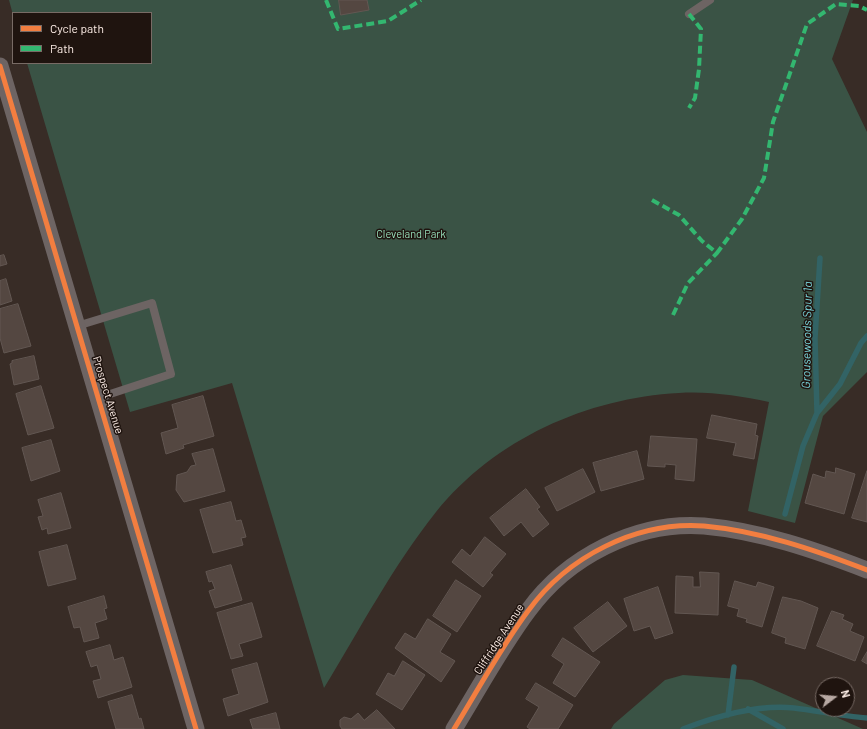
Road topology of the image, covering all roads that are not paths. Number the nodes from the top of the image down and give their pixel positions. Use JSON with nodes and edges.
{"nodes":[{"id":1,"x":710,"y":0,"type":"edge"},
{"id":2,"x":689,"y":14,"type":"dead end"},
{"id":3,"x":0,"y":66,"type":"edge"},
{"id":4,"x":77,"y":326,"type":"junction"},
{"id":5,"x":98,"y":398,"type":"junction"},
{"id":6,"x":867,"y":570,"type":"edge"},
{"id":7,"x":196,"y":729,"type":"edge"},
{"id":8,"x":454,"y":729,"type":"edge"}],
"edges":[{"from":1,"to":2,"type":"lane"},
{"from":3,"to":4,"type":"street","name":"Prospect Avenue"},
{"from":4,"to":5,"type":"street","name":"Prospect Avenue"},
{"from":4,"to":5,"type":"lane"},
{"from":5,"to":7,"type":"street","name":"Prospect Avenue"},
{"from":6,"to":8,"type":"street","name":"Cliffridge Avenue"}]}
